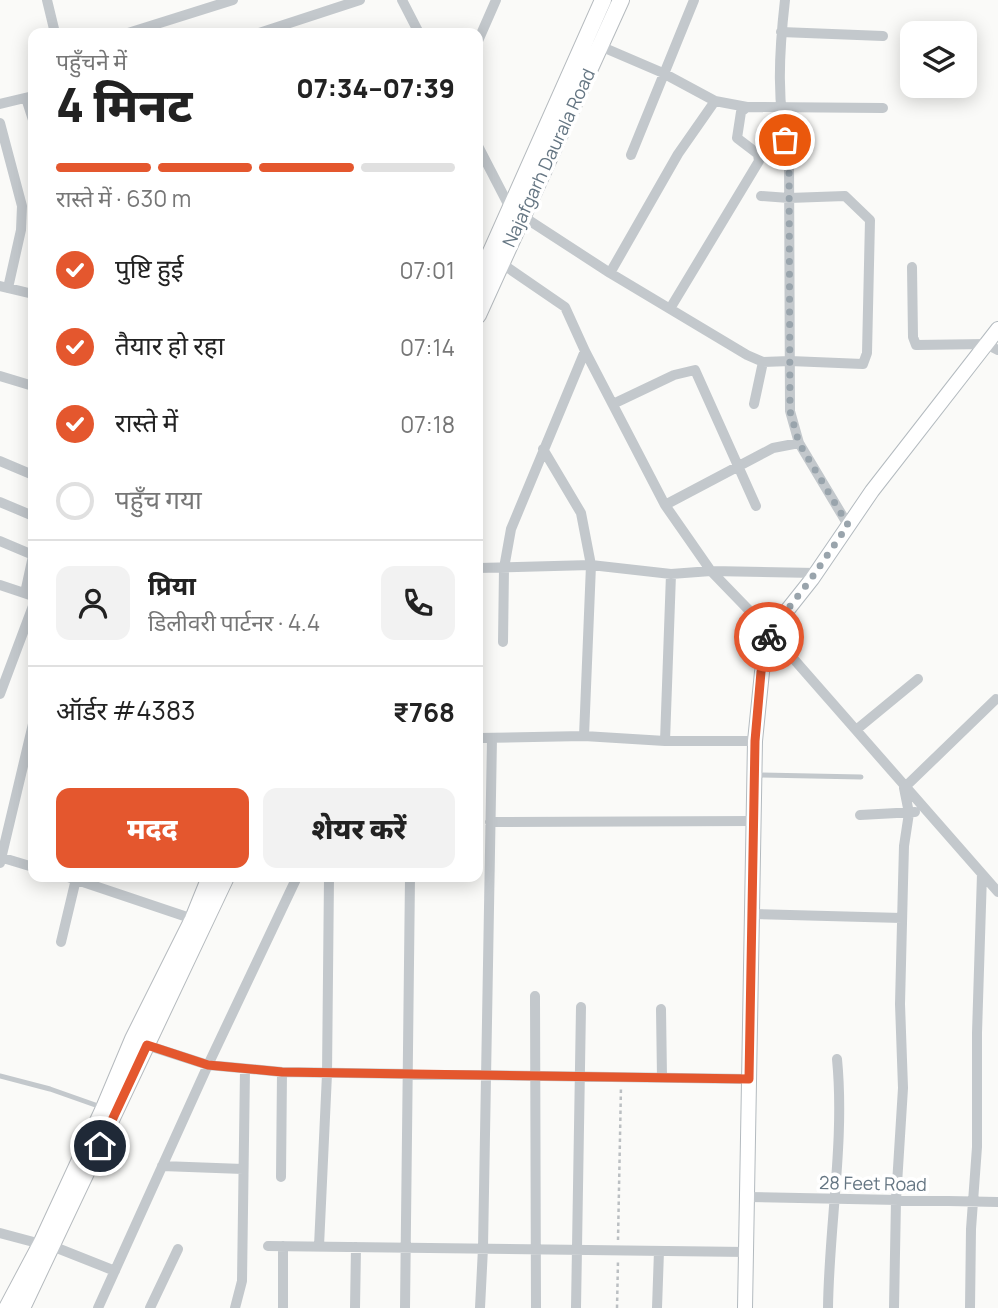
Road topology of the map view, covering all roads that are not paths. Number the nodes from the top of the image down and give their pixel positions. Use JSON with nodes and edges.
{"nodes":[{"id":1,"x":47,"y":0,"type":"edge"},
{"id":2,"x":233,"y":0,"type":"edge"},
{"id":3,"x":360,"y":0,"type":"edge"},
{"id":4,"x":402,"y":0,"type":"edge"},
{"id":5,"x":496,"y":0,"type":"edge"},
{"id":6,"x":603,"y":0,"type":"edge"},
{"id":7,"x":621,"y":0,"type":"edge"},
{"id":8,"x":694,"y":0,"type":"edge"},
{"id":9,"x":785,"y":0,"type":"edge"},
{"id":10,"x":54,"y":28,"type":"edge"},
{"id":11,"x":144,"y":28,"type":"edge"},
{"id":12,"x":274,"y":28,"type":"edge"},
{"id":13,"x":416,"y":28,"type":"edge"},
{"id":14,"x":483,"y":30,"type":"edge"},
{"id":15,"x":781,"y":32,"type":"junction"},
{"id":16,"x":883,"y":36,"type":"dead end"},
{"id":17,"x":600,"y":47,"type":"junction"},
{"id":18,"x":663,"y":73,"type":"junction"},
{"id":19,"x":28,"y":97,"type":"edge"},
{"id":20,"x":715,"y":101,"type":"junction"},
{"id":21,"x":0,"y":104,"type":"edge"},
{"id":22,"x":747,"y":107,"type":"junction"},
{"id":23,"x":781,"y":108,"type":"junction"},
{"id":24,"x":883,"y":108,"type":"dead end"},
{"id":25,"x":0,"y":123,"type":"edge"},
{"id":26,"x":483,"y":154,"type":"edge"},
{"id":27,"x":631,"y":155,"type":"dead end"},
{"id":28,"x":761,"y":196,"type":"dead end"},
{"id":29,"x":789,"y":198,"type":"junction"},
{"id":30,"x":517,"y":212,"type":"junction"},
{"id":31,"x":501,"y":263,"type":"junction"},
{"id":32,"x":912,"y":267,"type":"dead end"},
{"id":33,"x":483,"y":272,"type":"edge"},
{"id":34,"x":610,"y":273,"type":"junction"},
{"id":35,"x":4,"y":287,"type":"edge"},
{"id":36,"x":28,"y":293,"type":"edge"},
{"id":37,"x":483,"y":304,"type":"edge"},
{"id":38,"x":671,"y":307,"type":"junction"},
{"id":39,"x":998,"y":330,"type":"edge"},
{"id":40,"x":992,"y":347,"type":"edge"},
{"id":41,"x":584,"y":351,"type":"junction"},
{"id":42,"x":790,"y":361,"type":"junction"},
{"id":43,"x":763,"y":362,"type":"junction"},
{"id":44,"x":0,"y":376,"type":"edge"},
{"id":45,"x":28,"y":384,"type":"edge"},
{"id":46,"x":613,"y":404,"type":"junction"},
{"id":47,"x":754,"y":404,"type":"dead end"},
{"id":48,"x":799,"y":443,"type":"junction"},
{"id":49,"x":543,"y":449,"type":"junction"},
{"id":50,"x":0,"y":461,"type":"edge"},
{"id":51,"x":739,"y":466,"type":"junction"},
{"id":52,"x":28,"y":473,"type":"edge"},
{"id":53,"x":0,"y":502,"type":"edge"},
{"id":54,"x":665,"y":505,"type":"junction"},
{"id":55,"x":757,"y":506,"type":"dead end"},
{"id":56,"x":28,"y":514,"type":"edge"},
{"id":57,"x":848,"y":525,"type":"junction"},
{"id":58,"x":0,"y":541,"type":"edge"},
{"id":59,"x":28,"y":553,"type":"edge"},
{"id":60,"x":591,"y":565,"type":"junction"},
{"id":61,"x":483,"y":568,"type":"edge"},
{"id":62,"x":504,"y":568,"type":"junction"},
{"id":63,"x":711,"y":571,"type":"junction"},
{"id":64,"x":816,"y":573,"type":"junction"},
{"id":65,"x":671,"y":574,"type":"junction"},
{"id":66,"x":0,"y":585,"type":"edge"},
{"id":67,"x":28,"y":595,"type":"edge"},
{"id":68,"x":28,"y":619,"type":"edge"},
{"id":69,"x":770,"y":632,"type":"junction"},
{"id":70,"x":503,"y":642,"type":"dead end"},
{"id":71,"x":918,"y":679,"type":"dead end"},
{"id":72,"x":0,"y":694,"type":"edge"},
{"id":73,"x":996,"y":699,"type":"edge"},
{"id":74,"x":856,"y":730,"type":"junction"},
{"id":75,"x":584,"y":736,"type":"junction"},
{"id":76,"x":483,"y":738,"type":"edge"},
{"id":77,"x":492,"y":738,"type":"junction"},
{"id":78,"x":665,"y":740,"type":"junction"},
{"id":79,"x":755,"y":741,"type":"junction"},
{"id":80,"x":28,"y":744,"type":"edge"},
{"id":81,"x":754,"y":775,"type":"junction"},
{"id":82,"x":861,"y":777,"type":"dead end"},
{"id":83,"x":904,"y":788,"type":"junction"},
{"id":84,"x":925,"y":810,"type":"junction"},
{"id":85,"x":909,"y":813,"type":"junction"},
{"id":86,"x":860,"y":816,"type":"dead end"},
{"id":87,"x":753,"y":821,"type":"junction"},
{"id":88,"x":490,"y":822,"type":"junction"},
{"id":89,"x":0,"y":859,"type":"edge"},
{"id":90,"x":28,"y":866,"type":"edge"},
{"id":91,"x":982,"y":874,"type":"junction"},
{"id":92,"x":71,"y":882,"type":"edge"},
{"id":93,"x":84,"y":882,"type":"edge"},
{"id":94,"x":209,"y":882,"type":"edge"},
{"id":95,"x":223,"y":882,"type":"edge"},
{"id":96,"x":296,"y":882,"type":"edge"},
{"id":97,"x":329,"y":882,"type":"edge"},
{"id":98,"x":410,"y":882,"type":"edge"},
{"id":99,"x":998,"y":892,"type":"edge"},
{"id":100,"x":752,"y":914,"type":"junction"},
{"id":101,"x":902,"y":918,"type":"junction"},
{"id":102,"x":198,"y":921,"type":"junction"},
{"id":103,"x":61,"y":942,"type":"dead end"},
{"id":104,"x":535,"y":996,"type":"dead end"},
{"id":105,"x":581,"y":1007,"type":"dead end"},
{"id":106,"x":661,"y":1009,"type":"dead end"},
{"id":107,"x":140,"y":1042,"type":"junction"},
{"id":108,"x":837,"y":1059,"type":"dead end"},
{"id":109,"x":208,"y":1065,"type":"junction"},
{"id":110,"x":245,"y":1069,"type":"junction"},
{"id":111,"x":282,"y":1072,"type":"junction"},
{"id":112,"x":327,"y":1074,"type":"junction"},
{"id":113,"x":408,"y":1074,"type":"junction"},
{"id":114,"x":486,"y":1074,"type":"junction"},
{"id":115,"x":580,"y":1075,"type":"junction"},
{"id":116,"x":0,"y":1076,"type":"edge"},
{"id":117,"x":536,"y":1076,"type":"junction"},
{"id":118,"x":662,"y":1077,"type":"junction"},
{"id":119,"x":749,"y":1079,"type":"junction"},
{"id":120,"x":104,"y":1108,"type":"junction"},
{"id":121,"x":162,"y":1166,"type":"junction"},
{"id":122,"x":243,"y":1169,"type":"junction"},
{"id":123,"x":281,"y":1177,"type":"dead end"},
{"id":124,"x":747,"y":1197,"type":"junction"},
{"id":125,"x":833,"y":1199,"type":"junction"},
{"id":126,"x":896,"y":1200,"type":"junction"},
{"id":127,"x":973,"y":1202,"type":"junction"},
{"id":128,"x":998,"y":1202,"type":"edge"},
{"id":129,"x":0,"y":1233,"type":"edge"},
{"id":130,"x":46,"y":1245,"type":"junction"},
{"id":131,"x":268,"y":1246,"type":"dead end"},
{"id":132,"x":283,"y":1246,"type":"junction"},
{"id":133,"x":319,"y":1247,"type":"junction"},
{"id":134,"x":356,"y":1247,"type":"junction"},
{"id":135,"x":406,"y":1248,"type":"junction"},
{"id":136,"x":483,"y":1248,"type":"junction"},
{"id":137,"x":178,"y":1249,"type":"dead end"},
{"id":138,"x":536,"y":1249,"type":"junction"},
{"id":139,"x":577,"y":1250,"type":"junction"},
{"id":140,"x":659,"y":1251,"type":"junction"},
{"id":141,"x":746,"y":1252,"type":"junction"},
{"id":142,"x":115,"y":1271,"type":"junction"},
{"id":143,"x":25,"y":1307,"type":"edge"},
{"id":144,"x":7,"y":1308,"type":"edge"},
{"id":145,"x":98,"y":1308,"type":"edge"},
{"id":146,"x":150,"y":1308,"type":"edge"},
{"id":147,"x":235,"y":1308,"type":"edge"},
{"id":148,"x":282,"y":1308,"type":"edge"},
{"id":149,"x":355,"y":1308,"type":"edge"},
{"id":150,"x":405,"y":1308,"type":"edge"},
{"id":151,"x":480,"y":1308,"type":"edge"},
{"id":152,"x":536,"y":1308,"type":"edge"},
{"id":153,"x":576,"y":1308,"type":"edge"},
{"id":154,"x":657,"y":1308,"type":"edge"},
{"id":155,"x":745,"y":1308,"type":"edge"},
{"id":156,"x":828,"y":1308,"type":"edge"},
{"id":157,"x":894,"y":1308,"type":"edge"},
{"id":158,"x":970,"y":1308,"type":"edge"}],
"edges":[{"from":1,"to":10,"type":"street"},
{"from":2,"to":11,"type":"street"},
{"from":3,"to":12,"type":"street"},
{"from":4,"to":13,"type":"street"},
{"from":5,"to":14,"type":"street"},
{"from":6,"to":30,"type":"main road","name":"Najafgarh Daurala Road"},
{"from":7,"to":17,"type":"main road","name":"Najafgarh Daurala Road"},
{"from":8,"to":18,"type":"street"},
{"from":9,"to":15,"type":"street"},
{"from":15,"to":16,"type":"street"},
{"from":15,"to":23,"type":"street"},
{"from":17,"to":18,"type":"street"},
{"from":17,"to":30,"type":"main road","name":"Najafgarh Daurala Road"},
{"from":18,"to":20,"type":"street"},
{"from":18,"to":27,"type":"street"},
{"from":19,"to":21,"type":"street"},
{"from":20,"to":22,"type":"street"},
{"from":20,"to":34,"type":"street"},
{"from":22,"to":23,"type":"street"},
{"from":22,"to":38,"type":"street"},
{"from":23,"to":24,"type":"street"},
{"from":23,"to":29,"type":"street"},
{"from":25,"to":35,"type":"street"},
{"from":26,"to":30,"type":"street"},
{"from":28,"to":29,"type":"street"},
{"from":29,"to":42,"type":"street"},
{"from":29,"to":42,"type":"street"},
{"from":30,"to":31,"type":"main road","name":"Najafgarh Daurala Road"},
{"from":30,"to":33,"type":"main road","name":"Najafgarh Daurala Road"},
{"from":30,"to":34,"type":"street"},
{"from":31,"to":37,"type":"main road","name":"Najafgarh Daurala Road"},
{"from":31,"to":41,"type":"street"},
{"from":32,"to":40,"type":"street"},
{"from":34,"to":38,"type":"street"},
{"from":35,"to":36,"type":"street"},
{"from":38,"to":43,"type":"street"},
{"from":39,"to":40,"type":"street"},
{"from":40,"to":57,"type":"street"},
{"from":41,"to":46,"type":"street"},
{"from":41,"to":49,"type":"street"},
{"from":42,"to":43,"type":"street"},
{"from":42,"to":48,"type":"street"},
{"from":43,"to":47,"type":"street"},
{"from":44,"to":45,"type":"street"},
{"from":46,"to":51,"type":"street"},
{"from":46,"to":54,"type":"street"},
{"from":48,"to":51,"type":"street"},
{"from":48,"to":57,"type":"street"},
{"from":49,"to":60,"type":"street"},
{"from":49,"to":62,"type":"street"},
{"from":50,"to":52,"type":"street"},
{"from":51,"to":54,"type":"street"},
{"from":51,"to":55,"type":"street"},
{"from":53,"to":56,"type":"street"},
{"from":54,"to":63,"type":"street"},
{"from":57,"to":64,"type":"street"},
{"from":58,"to":59,"type":"street"},
{"from":60,"to":62,"type":"street"},
{"from":60,"to":65,"type":"street"},
{"from":60,"to":75,"type":"street"},
{"from":61,"to":62,"type":"street"},
{"from":62,"to":70,"type":"street"},
{"from":63,"to":64,"type":"street"},
{"from":63,"to":65,"type":"street"},
{"from":63,"to":69,"type":"street"},
{"from":64,"to":69,"type":"street"},
{"from":65,"to":78,"type":"street"},
{"from":66,"to":67,"type":"street"},
{"from":68,"to":72,"type":"street"},
{"from":69,"to":74,"type":"street"},
{"from":69,"to":79,"type":"street"},
{"from":71,"to":74,"type":"street"},
{"from":73,"to":83,"type":"street"},
{"from":74,"to":83,"type":"street"},
{"from":75,"to":77,"type":"street"},
{"from":75,"to":78,"type":"street"},
{"from":76,"to":77,"type":"street"},
{"from":77,"to":88,"type":"street"},
{"from":78,"to":79,"type":"street"},
{"from":79,"to":81,"type":"street"},
{"from":80,"to":89,"type":"street"},
{"from":81,"to":82,"type":"lane"},
{"from":81,"to":87,"type":"street"},
{"from":83,"to":84,"type":"street"},
{"from":83,"to":85,"type":"street"},
{"from":84,"to":85,"type":"street"},
{"from":84,"to":91,"type":"street"},
{"from":85,"to":86,"type":"street"},
{"from":85,"to":101,"type":"street"},
{"from":87,"to":88,"type":"street"},
{"from":87,"to":100,"type":"street"},
{"from":88,"to":114,"type":"street"},
{"from":89,"to":90,"type":"street"},
{"from":91,"to":99,"type":"street"},
{"from":91,"to":127,"type":"street"},
{"from":92,"to":103,"type":"street"},
{"from":93,"to":102,"type":"street"},
{"from":94,"to":102,"type":"main road"},
{"from":95,"to":102,"type":"main road"},
{"from":96,"to":109,"type":"street"},
{"from":97,"to":112,"type":"street"},
{"from":98,"to":113,"type":"street"},
{"from":100,"to":101,"type":"street"},
{"from":100,"to":119,"type":"street"},
{"from":101,"to":126,"type":"street"},
{"from":102,"to":107,"type":"main road"},
{"from":104,"to":117,"type":"street"},
{"from":105,"to":115,"type":"street"},
{"from":106,"to":118,"type":"street"},
{"from":107,"to":109,"type":"street"},
{"from":107,"to":120,"type":"main road"},
{"from":107,"to":130,"type":"main road"},
{"from":108,"to":125,"type":"street"},
{"from":109,"to":110,"type":"street"},
{"from":109,"to":121,"type":"street"},
{"from":110,"to":111,"type":"street"},
{"from":110,"to":122,"type":"street"},
{"from":111,"to":112,"type":"street"},
{"from":111,"to":123,"type":"street"},
{"from":112,"to":113,"type":"street"},
{"from":112,"to":133,"type":"street"},
{"from":113,"to":114,"type":"street"},
{"from":113,"to":135,"type":"street"},
{"from":114,"to":117,"type":"street"},
{"from":114,"to":136,"type":"street"},
{"from":115,"to":117,"type":"street"},
{"from":115,"to":118,"type":"street"},
{"from":115,"to":139,"type":"street"},
{"from":116,"to":120,"type":"lane"},
{"from":117,"to":138,"type":"street"},
{"from":118,"to":119,"type":"street"},
{"from":119,"to":124,"type":"street"},
{"from":120,"to":130,"type":"main road"},
{"from":121,"to":122,"type":"street"},
{"from":121,"to":142,"type":"street"},
{"from":122,"to":147,"type":"street"},
{"from":124,"to":125,"type":"street","name":"28 Feet Road"},
{"from":124,"to":141,"type":"street"},
{"from":125,"to":126,"type":"street","name":"28 Feet Road"},
{"from":125,"to":156,"type":"street"},
{"from":126,"to":127,"type":"street","name":"28 Feet Road"},
{"from":126,"to":157,"type":"street"},
{"from":127,"to":128,"type":"street","name":"28 Feet Road"},
{"from":127,"to":158,"type":"street"},
{"from":129,"to":130,"type":"street"},
{"from":130,"to":142,"type":"street"},
{"from":130,"to":143,"type":"main road"},
{"from":130,"to":144,"type":"main road"},
{"from":131,"to":132,"type":"street"},
{"from":132,"to":133,"type":"street"},
{"from":132,"to":148,"type":"street"},
{"from":133,"to":134,"type":"street"},
{"from":134,"to":135,"type":"street"},
{"from":134,"to":149,"type":"street"},
{"from":135,"to":136,"type":"street"},
{"from":135,"to":150,"type":"street"},
{"from":136,"to":138,"type":"street"},
{"from":136,"to":151,"type":"street"},
{"from":137,"to":146,"type":"street"},
{"from":138,"to":139,"type":"street"},
{"from":138,"to":152,"type":"street"},
{"from":139,"to":140,"type":"street"},
{"from":139,"to":153,"type":"street"},
{"from":140,"to":141,"type":"street"},
{"from":140,"to":154,"type":"street"},
{"from":141,"to":155,"type":"street"},
{"from":142,"to":145,"type":"street"}]}
